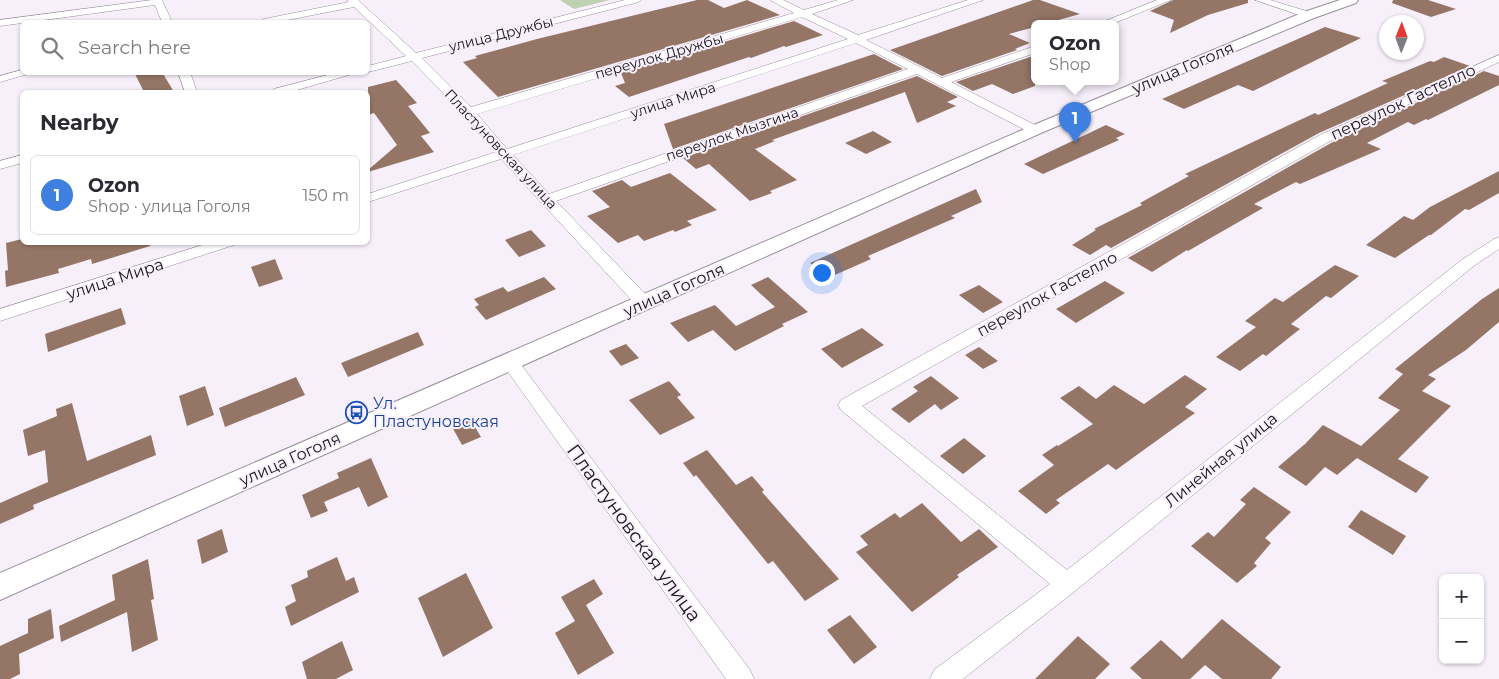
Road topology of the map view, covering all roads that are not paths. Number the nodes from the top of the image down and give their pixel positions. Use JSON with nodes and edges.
{"nodes":[{"id":1,"x":636,"y":0,"type":"edge"},
{"id":2,"x":775,"y":0,"type":"edge"},
{"id":3,"x":848,"y":0,"type":"edge"},
{"id":4,"x":978,"y":0,"type":"edge"},
{"id":5,"x":1166,"y":0,"type":"edge"},
{"id":6,"x":1260,"y":0,"type":"edge"},
{"id":7,"x":1352,"y":0,"type":"edge"},
{"id":8,"x":354,"y":2,"type":"edge"},
{"id":9,"x":804,"y":13,"type":"junction"},
{"id":10,"x":1309,"y":16,"type":"junction"},
{"id":11,"x":20,"y":20,"type":"edge"},
{"id":12,"x":23,"y":20,"type":"edge"},
{"id":13,"x":166,"y":20,"type":"edge"},
{"id":14,"x":273,"y":20,"type":"edge"},
{"id":15,"x":1113,"y":20,"type":"edge"},
{"id":16,"x":0,"y":23,"type":"edge"},
{"id":17,"x":857,"y":39,"type":"junction"},
{"id":18,"x":1031,"y":50,"type":"edge"},
{"id":19,"x":414,"y":57,"type":"junction"},
{"id":20,"x":1499,"y":58,"type":"edge"},
{"id":21,"x":370,"y":68,"type":"edge"},
{"id":22,"x":917,"y":70,"type":"junction"},
{"id":23,"x":20,"y":74,"type":"edge"},
{"id":24,"x":185,"y":75,"type":"edge"},
{"id":25,"x":343,"y":75,"type":"edge"},
{"id":26,"x":0,"y":79,"type":"edge"},
{"id":27,"x":940,"y":82,"type":"junction"},
{"id":28,"x":190,"y":90,"type":"edge"},
{"id":29,"x":286,"y":90,"type":"edge"},
{"id":30,"x":469,"y":112,"type":"junction"},
{"id":31,"x":1035,"y":130,"type":"junction"},
{"id":32,"x":505,"y":154,"type":"junction"},
{"id":33,"x":20,"y":160,"type":"edge"},
{"id":34,"x":0,"y":165,"type":"edge"},
{"id":35,"x":370,"y":197,"type":"edge"},
{"id":36,"x":547,"y":199,"type":"junction"},
{"id":37,"x":1499,"y":242,"type":"edge"},
{"id":38,"x":220,"y":245,"type":"edge"},
{"id":39,"x":644,"y":303,"type":"junction"},
{"id":40,"x":0,"y":316,"type":"edge"},
{"id":41,"x":510,"y":362,"type":"junction"},
{"id":42,"x":1066,"y":584,"type":"junction"},
{"id":43,"x":0,"y":587,"type":"edge"},
{"id":44,"x":741,"y":679,"type":"edge"},
{"id":45,"x":944,"y":679,"type":"edge"}],
"edges":[{"from":1,"to":19,"type":"street","name":"улица Дружбы"},
{"from":2,"to":9,"type":"street"},
{"from":3,"to":9,"type":"street","name":"переулок Дружбы"},
{"from":4,"to":17,"type":"street","name":"улица Мира"},
{"from":5,"to":15,"type":"street"},
{"from":6,"to":10,"type":"street"},
{"from":7,"to":10,"type":"street","name":"улица Гоголя"},
{"from":8,"to":14,"type":"street"},
{"from":8,"to":19,"type":"street","name":"Пластуновская улица"},
{"from":9,"to":17,"type":"street"},
{"from":9,"to":30,"type":"street","name":"переулок Дружбы"},
{"from":10,"to":31,"type":"street","name":"улица Гоголя"},
{"from":11,"to":16,"type":"street"},
{"from":12,"to":13,"type":"street"},
{"from":17,"to":22,"type":"street"},
{"from":17,"to":32,"type":"street","name":"улица Мира"},
{"from":18,"to":27,"type":"street"},
{"from":19,"to":21,"type":"street","name":"улица Дружбы"},
{"from":19,"to":30,"type":"street","name":"Пластуновская улица"},
{"from":20,"to":42,"type":"street","name":"переулок Гастелло"},
{"from":22,"to":27,"type":"street"},
{"from":22,"to":36,"type":"street","name":"переулок Мызгина"},
{"from":23,"to":26,"type":"street"},
{"from":24,"to":28,"type":"street"},
{"from":25,"to":29,"type":"street"},
{"from":27,"to":31,"type":"street"},
{"from":30,"to":32,"type":"street","name":"Пластуновская улица"},
{"from":31,"to":39,"type":"street","name":"улица Гоголя"},
{"from":32,"to":35,"type":"street","name":"улица Мира"},
{"from":32,"to":36,"type":"street","name":"Пластуновская улица"},
{"from":33,"to":34,"type":"street"},
{"from":36,"to":39,"type":"street","name":"Пластуновская улица"},
{"from":37,"to":42,"type":"street","name":"Линейная улица"},
{"from":38,"to":40,"type":"street","name":"улица Мира"},
{"from":39,"to":41,"type":"street","name":"улица Гоголя"},
{"from":41,"to":43,"type":"street","name":"улица Гоголя"},
{"from":41,"to":44,"type":"street","name":"Пластуновская улица"},
{"from":42,"to":45,"type":"street","name":"Линейная улица"}]}
